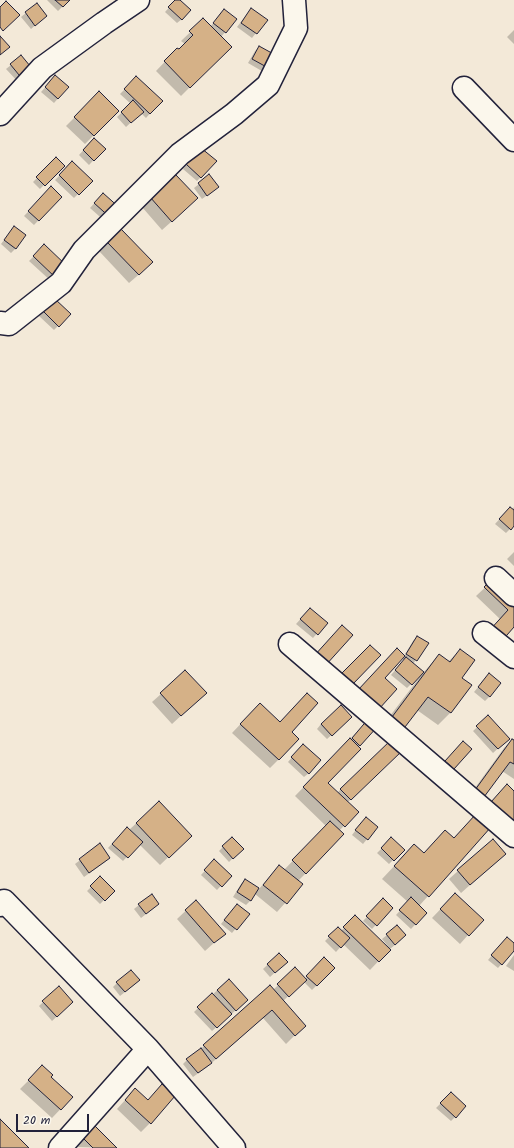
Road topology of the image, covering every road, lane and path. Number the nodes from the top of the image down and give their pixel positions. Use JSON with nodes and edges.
{"nodes":[{"id":1,"x":138,"y":0,"type":"edge"},
{"id":2,"x":294,"y":0,"type":"edge"},
{"id":3,"x":464,"y":88,"type":"dead end"},
{"id":4,"x":0,"y":114,"type":"edge"},
{"id":5,"x":514,"y":140,"type":"edge"},
{"id":6,"x":0,"y":323,"type":"edge"},
{"id":7,"x":496,"y":578,"type":"dead end"},
{"id":8,"x":514,"y":595,"type":"edge"},
{"id":9,"x":484,"y":633,"type":"dead end"},
{"id":10,"x":290,"y":644,"type":"dead end"},
{"id":11,"x":514,"y":657,"type":"edge"},
{"id":12,"x":514,"y":836,"type":"edge"},
{"id":13,"x":0,"y":905,"type":"edge"},
{"id":14,"x":148,"y":1049,"type":"junction"},
{"id":15,"x":60,"y":1148,"type":"edge"},
{"id":16,"x":234,"y":1148,"type":"edge"}],
"edges":[{"from":1,"to":4,"type":"street"},
{"from":2,"to":6,"type":"street"},
{"from":3,"to":5,"type":"street"},
{"from":7,"to":8,"type":"street"},
{"from":9,"to":11,"type":"street"},
{"from":10,"to":12,"type":"street"},
{"from":13,"to":14,"type":"street"},
{"from":14,"to":15,"type":"street"},
{"from":14,"to":16,"type":"street"}]}
